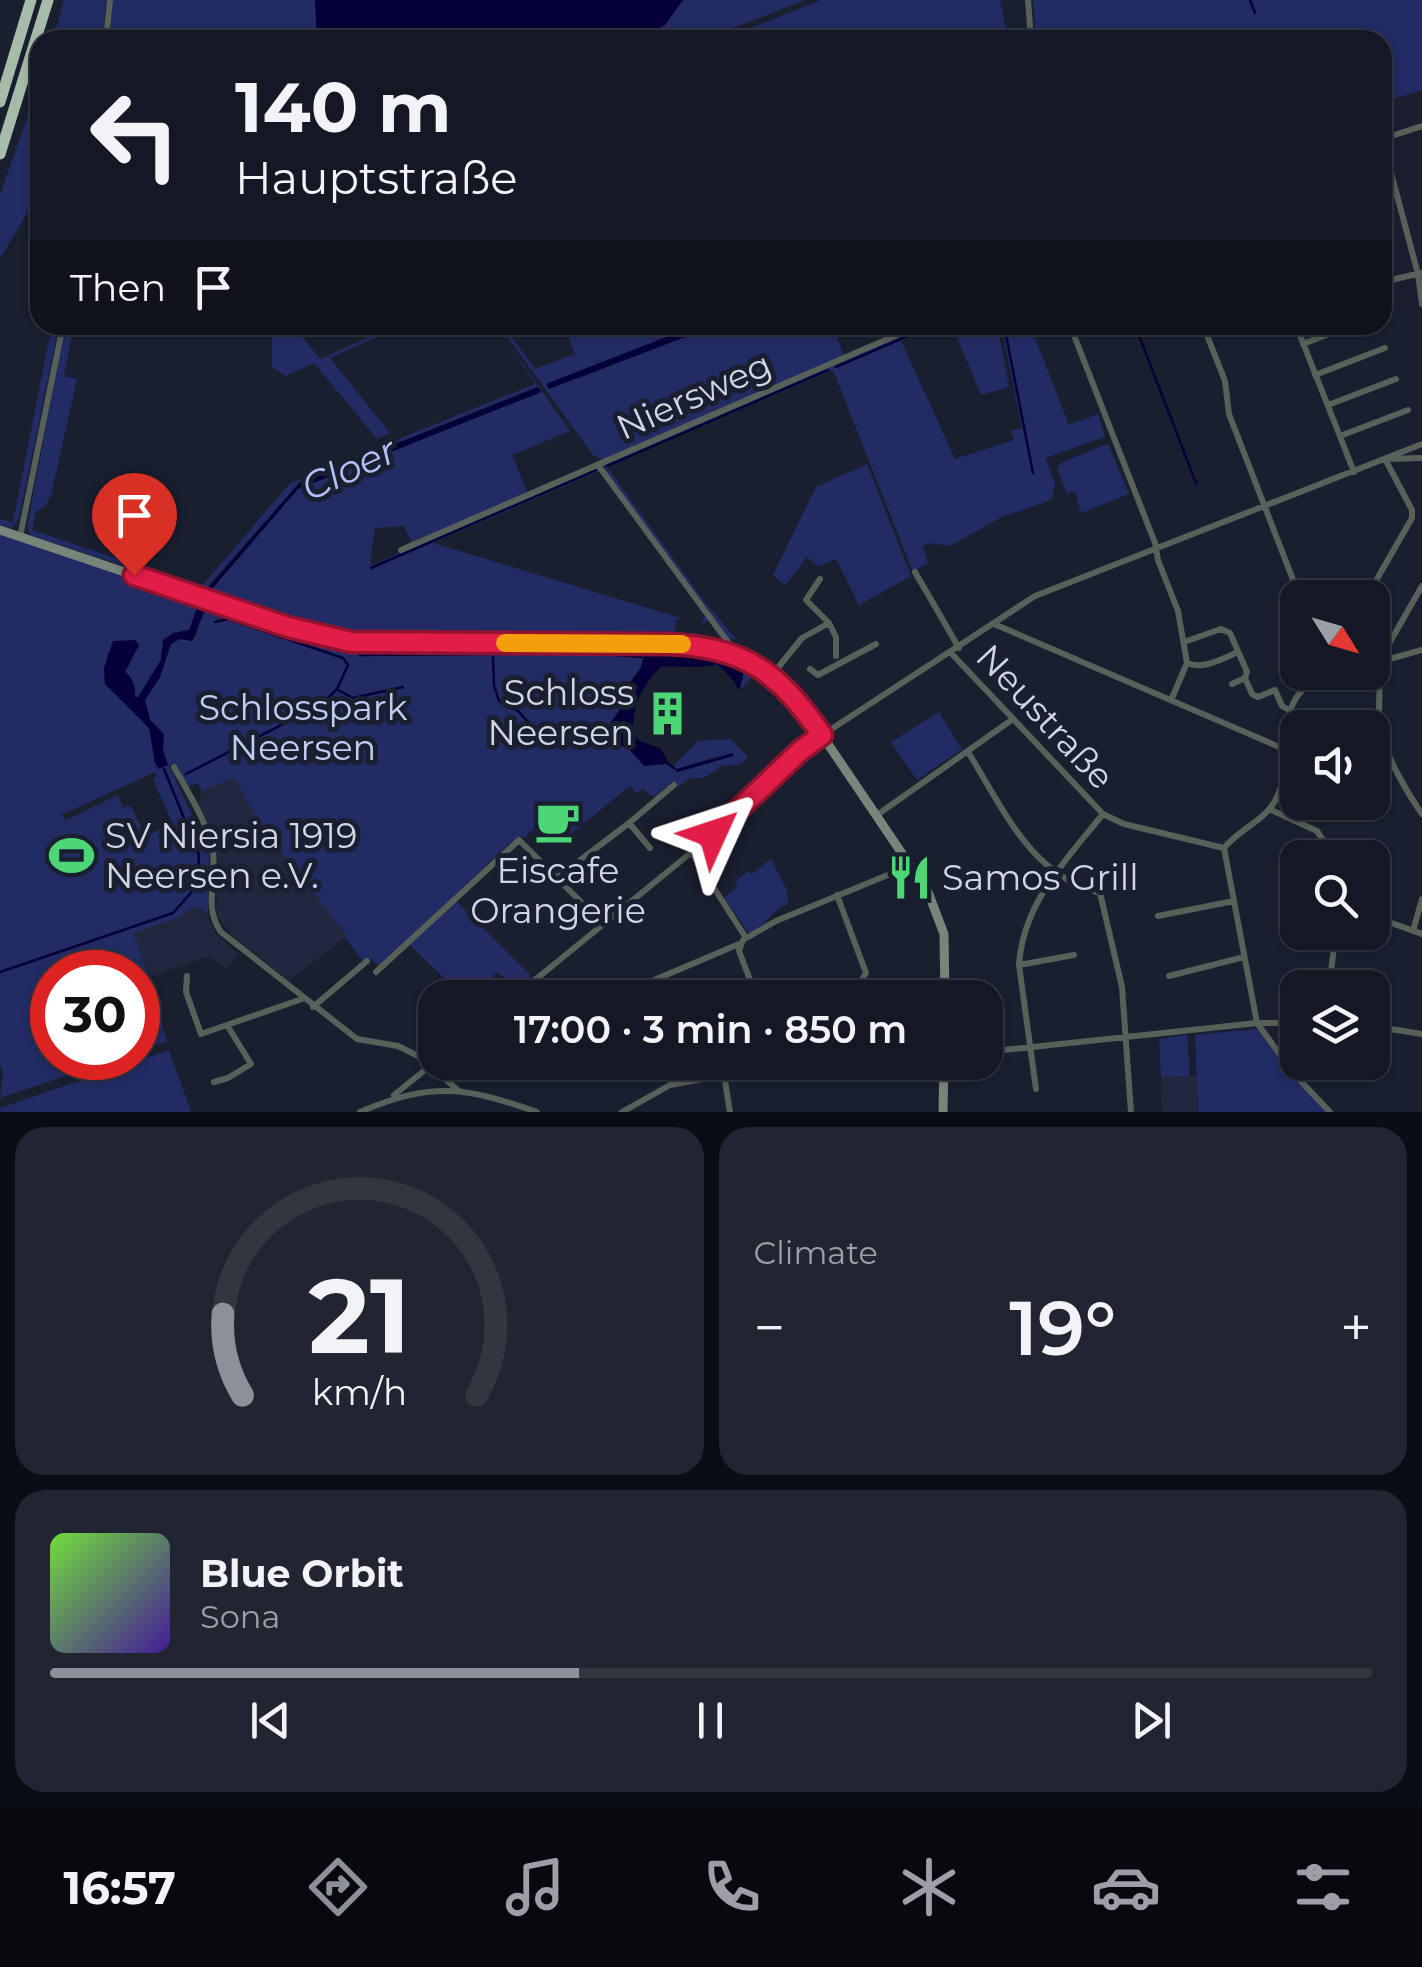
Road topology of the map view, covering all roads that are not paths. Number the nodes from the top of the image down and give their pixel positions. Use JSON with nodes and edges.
{"nodes":[{"id":1,"x":31,"y":0,"type":"edge"},
{"id":2,"x":48,"y":0,"type":"edge"},
{"id":3,"x":110,"y":0,"type":"edge"},
{"id":4,"x":1028,"y":0,"type":"edge"},
{"id":5,"x":39,"y":30,"type":"edge"},
{"id":6,"x":107,"y":30,"type":"edge"},
{"id":7,"x":1030,"y":30,"type":"edge"},
{"id":8,"x":30,"y":58,"type":"edge"},
{"id":9,"x":0,"y":102,"type":"edge"},
{"id":10,"x":1422,"y":126,"type":"edge"},
{"id":11,"x":1392,"y":136,"type":"edge"},
{"id":12,"x":0,"y":154,"type":"edge"},
{"id":13,"x":1392,"y":175,"type":"edge"},
{"id":14,"x":1420,"y":274,"type":"edge"},
{"id":15,"x":1392,"y":280,"type":"edge"},
{"id":16,"x":1422,"y":304,"type":"edge"},
{"id":17,"x":61,"y":335,"type":"edge"},
{"id":18,"x":897,"y":335,"type":"edge"},
{"id":19,"x":1074,"y":335,"type":"edge"},
{"id":20,"x":1207,"y":335,"type":"edge"},
{"id":21,"x":1300,"y":335,"type":"edge"},
{"id":22,"x":1326,"y":335,"type":"edge"},
{"id":23,"x":1303,"y":344,"type":"junction"},
{"id":24,"x":1385,"y":348,"type":"dead end"},
{"id":25,"x":1315,"y":375,"type":"junction"},
{"id":26,"x":1396,"y":379,"type":"dead end"},
{"id":27,"x":1328,"y":405,"type":"junction"},
{"id":28,"x":1408,"y":410,"type":"dead end"},
{"id":29,"x":1340,"y":436,"type":"junction"},
{"id":30,"x":1422,"y":444,"type":"edge"},
{"id":31,"x":1422,"y":458,"type":"edge"},
{"id":32,"x":1385,"y":459,"type":"junction"},
{"id":33,"x":598,"y":465,"type":"junction"},
{"id":34,"x":1354,"y":472,"type":"junction"},
{"id":35,"x":1265,"y":506,"type":"junction"},
{"id":36,"x":0,"y":530,"type":"edge"},
{"id":37,"x":20,"y":537,"type":"junction"},
{"id":38,"x":1156,"y":548,"type":"junction"},
{"id":39,"x":402,"y":550,"type":"dead end"},
{"id":40,"x":915,"y":572,"type":"dead end"},
{"id":41,"x":820,"y":579,"type":"dead end"},
{"id":42,"x":1293,"y":580,"type":"edge"},
{"id":43,"x":1376,"y":580,"type":"edge"},
{"id":44,"x":1422,"y":586,"type":"edge"},
{"id":45,"x":829,"y":623,"type":"junction"},
{"id":46,"x":994,"y":624,"type":"junction"},
{"id":47,"x":1390,"y":638,"type":"edge"},
{"id":48,"x":1184,"y":642,"type":"junction"},
{"id":49,"x":876,"y":644,"type":"dead end"},
{"id":50,"x":730,"y":646,"type":"dead end"},
{"id":51,"x":959,"y":648,"type":"junction"},
{"id":52,"x":1422,"y":650,"type":"edge"},
{"id":53,"x":1238,"y":652,"type":"junction"},
{"id":54,"x":951,"y":653,"type":"junction"},
{"id":55,"x":836,"y":656,"type":"dead end"},
{"id":56,"x":1390,"y":659,"type":"edge"},
{"id":57,"x":1187,"y":663,"type":"junction"},
{"id":58,"x":810,"y":670,"type":"dead end"},
{"id":59,"x":772,"y":675,"type":"junction"},
{"id":60,"x":1245,"y":678,"type":"junction"},
{"id":61,"x":1232,"y":684,"type":"dead end"},
{"id":62,"x":1382,"y":690,"type":"edge"},
{"id":63,"x":1172,"y":699,"type":"junction"},
{"id":64,"x":1289,"y":710,"type":"edge"},
{"id":65,"x":1013,"y":720,"type":"junction"},
{"id":66,"x":822,"y":735,"type":"junction"},
{"id":67,"x":1280,"y":747,"type":"edge"},
{"id":68,"x":968,"y":752,"type":"junction"},
{"id":69,"x":174,"y":767,"type":"dead end"},
{"id":70,"x":674,"y":785,"type":"dead end"},
{"id":71,"x":1280,"y":789,"type":"edge"},
{"id":72,"x":1270,"y":809,"type":"junction"},
{"id":73,"x":1103,"y":814,"type":"junction"},
{"id":74,"x":1422,"y":814,"type":"edge"},
{"id":75,"x":878,"y":815,"type":"junction"},
{"id":76,"x":629,"y":823,"type":"junction"},
{"id":77,"x":1323,"y":840,"type":"edge"},
{"id":78,"x":650,"y":848,"type":"dead end"},
{"id":79,"x":1224,"y":848,"type":"junction"},
{"id":80,"x":691,"y":852,"type":"junction"},
{"id":81,"x":912,"y":865,"type":"junction"},
{"id":82,"x":1054,"y":874,"type":"junction"},
{"id":83,"x":556,"y":878,"type":"junction"},
{"id":84,"x":837,"y":895,"type":"junction"},
{"id":85,"x":1422,"y":899,"type":"edge"},
{"id":86,"x":1234,"y":901,"type":"junction"},
{"id":87,"x":1158,"y":916,"type":"dead end"},
{"id":88,"x":1390,"y":923,"type":"edge"},
{"id":89,"x":603,"y":924,"type":"junction"},
{"id":90,"x":1418,"y":933,"type":"edge"},
{"id":91,"x":743,"y":940,"type":"junction"},
{"id":92,"x":1074,"y":955,"type":"dead end"},
{"id":93,"x":1244,"y":957,"type":"junction"},
{"id":94,"x":367,"y":962,"type":"dead end"},
{"id":95,"x":1019,"y":965,"type":"junction"},
{"id":96,"x":376,"y":972,"type":"dead end"},
{"id":97,"x":186,"y":976,"type":"dead end"},
{"id":98,"x":1169,"y":976,"type":"dead end"},
{"id":99,"x":534,"y":980,"type":"edge"},
{"id":100,"x":653,"y":980,"type":"edge"},
{"id":101,"x":750,"y":980,"type":"edge"},
{"id":102,"x":863,"y":980,"type":"edge"},
{"id":103,"x":944,"y":980,"type":"edge"},
{"id":104,"x":303,"y":999,"type":"junction"},
{"id":105,"x":313,"y":1007,"type":"junction"},
{"id":106,"x":1257,"y":1023,"type":"junction"},
{"id":107,"x":1280,"y":1023,"type":"edge"},
{"id":108,"x":227,"y":1026,"type":"junction"},
{"id":109,"x":1390,"y":1029,"type":"edge"},
{"id":110,"x":1422,"y":1034,"type":"edge"},
{"id":111,"x":1127,"y":1037,"type":"junction"},
{"id":112,"x":1033,"y":1047,"type":"junction"},
{"id":113,"x":1003,"y":1050,"type":"edge"},
{"id":114,"x":418,"y":1056,"type":"edge"},
{"id":115,"x":418,"y":1075,"type":"edge"},
{"id":116,"x":448,"y":1080,"type":"edge"},
{"id":117,"x":697,"y":1080,"type":"edge"},
{"id":118,"x":725,"y":1080,"type":"edge"},
{"id":119,"x":943,"y":1080,"type":"edge"},
{"id":120,"x":214,"y":1082,"type":"dead end"},
{"id":121,"x":1036,"y":1089,"type":"dead end"},
{"id":122,"x":459,"y":1091,"type":"junction"},
{"id":123,"x":380,"y":1103,"type":"junction"},
{"id":124,"x":360,"y":1112,"type":"edge"},
{"id":125,"x":538,"y":1112,"type":"edge"},
{"id":126,"x":622,"y":1112,"type":"edge"},
{"id":127,"x":730,"y":1112,"type":"edge"},
{"id":128,"x":942,"y":1112,"type":"edge"},
{"id":129,"x":1131,"y":1112,"type":"edge"},
{"id":130,"x":1330,"y":1112,"type":"edge"}],
"edges":[{"from":1,"to":9,"type":"highway"},
{"from":2,"to":5,"type":"highway"},
{"from":3,"to":6,"type":"street"},
{"from":4,"to":7,"type":"street"},
{"from":8,"to":12,"type":"highway"},
{"from":10,"to":11,"type":"street"},
{"from":13,"to":14,"type":"street"},
{"from":14,"to":15,"type":"street"},
{"from":14,"to":16,"type":"street"},
{"from":17,"to":37,"type":"street"},
{"from":18,"to":33,"type":"street","name":"Niersweg"},
{"from":19,"to":38,"type":"street"},
{"from":20,"to":35,"type":"street"},
{"from":21,"to":23,"type":"street"},
{"from":22,"to":23,"type":"street"},
{"from":23,"to":25,"type":"street"},
{"from":24,"to":25,"type":"street"},
{"from":25,"to":27,"type":"street"},
{"from":26,"to":27,"type":"street"},
{"from":27,"to":29,"type":"street"},
{"from":28,"to":29,"type":"street"},
{"from":29,"to":34,"type":"street"},
{"from":30,"to":32,"type":"street"},
{"from":31,"to":32,"type":"street"},
{"from":32,"to":34,"type":"street"},
{"from":32,"to":43,"type":"street"},
{"from":33,"to":39,"type":"street","name":"Niersweg"},
{"from":33,"to":50,"type":"street"},
{"from":34,"to":35,"type":"street"},
{"from":35,"to":38,"type":"street"},
{"from":35,"to":42,"type":"street"},
{"from":36,"to":37,"type":"street"},
{"from":37,"to":59,"type":"street"},
{"from":38,"to":46,"type":"street"},
{"from":38,"to":48,"type":"street"},
{"from":40,"to":51,"type":"street"},
{"from":41,"to":45,"type":"street"},
{"from":44,"to":47,"type":"street"},
{"from":45,"to":55,"type":"street"},
{"from":45,"to":59,"type":"street"},
{"from":46,"to":51,"type":"street"},
{"from":46,"to":63,"type":"street"},
{"from":48,"to":53,"type":"street"},
{"from":48,"to":57,"type":"street"},
{"from":49,"to":58,"type":"street"},
{"from":51,"to":54,"type":"street"},
{"from":52,"to":56,"type":"street"},
{"from":53,"to":57,"type":"street"},
{"from":53,"to":60,"type":"street"},
{"from":54,"to":65,"type":"street","name":"Neustraße"},
{"from":54,"to":66,"type":"street"},
{"from":57,"to":63,"type":"street"},
{"from":59,"to":66,"type":"street"},
{"from":60,"to":61,"type":"street"},
{"from":60,"to":64,"type":"street"},
{"from":62,"to":74,"type":"street"},
{"from":63,"to":67,"type":"street"},
{"from":65,"to":68,"type":"street"},
{"from":65,"to":73,"type":"street","name":"Neustraße"},
{"from":66,"to":75,"type":"street"},
{"from":66,"to":80,"type":"street"},
{"from":68,"to":75,"type":"street"},
{"from":68,"to":82,"type":"street"},
{"from":69,"to":104,"type":"street"},
{"from":70,"to":76,"type":"street"},
{"from":71,"to":72,"type":"street"},
{"from":72,"to":77,"type":"street"},
{"from":72,"to":79,"type":"street"},
{"from":73,"to":79,"type":"street","name":"Neustraße"},
{"from":73,"to":82,"type":"street"},
{"from":75,"to":81,"type":"street"},
{"from":76,"to":78,"type":"street"},
{"from":76,"to":83,"type":"street"},
{"from":79,"to":86,"type":"street"},
{"from":80,"to":89,"type":"street"},
{"from":80,"to":91,"type":"street"},
{"from":81,"to":84,"type":"street"},
{"from":81,"to":103,"type":"street"},
{"from":82,"to":95,"type":"street"},
{"from":82,"to":111,"type":"street"},
{"from":83,"to":89,"type":"street"},
{"from":83,"to":96,"type":"street"},
{"from":84,"to":91,"type":"street"},
{"from":84,"to":102,"type":"street"},
{"from":85,"to":90,"type":"street"},
{"from":86,"to":87,"type":"street"},
{"from":86,"to":93,"type":"street"},
{"from":88,"to":90,"type":"street"},
{"from":89,"to":99,"type":"street"},
{"from":91,"to":100,"type":"street"},
{"from":91,"to":101,"type":"street"},
{"from":92,"to":95,"type":"street"},
{"from":93,"to":98,"type":"street"},
{"from":93,"to":106,"type":"street"},
{"from":94,"to":105,"type":"street"},
{"from":95,"to":112,"type":"street"},
{"from":97,"to":108,"type":"street"},
{"from":104,"to":105,"type":"street"},
{"from":104,"to":108,"type":"street"},
{"from":105,"to":114,"type":"street"},
{"from":106,"to":107,"type":"street"},
{"from":106,"to":111,"type":"street"},
{"from":106,"to":130,"type":"street"},
{"from":108,"to":120,"type":"street"},
{"from":109,"to":110,"type":"street"},
{"from":111,"to":112,"type":"street"},
{"from":111,"to":129,"type":"street"},
{"from":112,"to":113,"type":"street"},
{"from":112,"to":121,"type":"street"},
{"from":115,"to":123,"type":"street"},
{"from":116,"to":122,"type":"street"},
{"from":117,"to":126,"type":"street"},
{"from":118,"to":127,"type":"street"},
{"from":119,"to":128,"type":"street"},
{"from":122,"to":123,"type":"street"},
{"from":122,"to":125,"type":"street"},
{"from":123,"to":124,"type":"street"}]}
